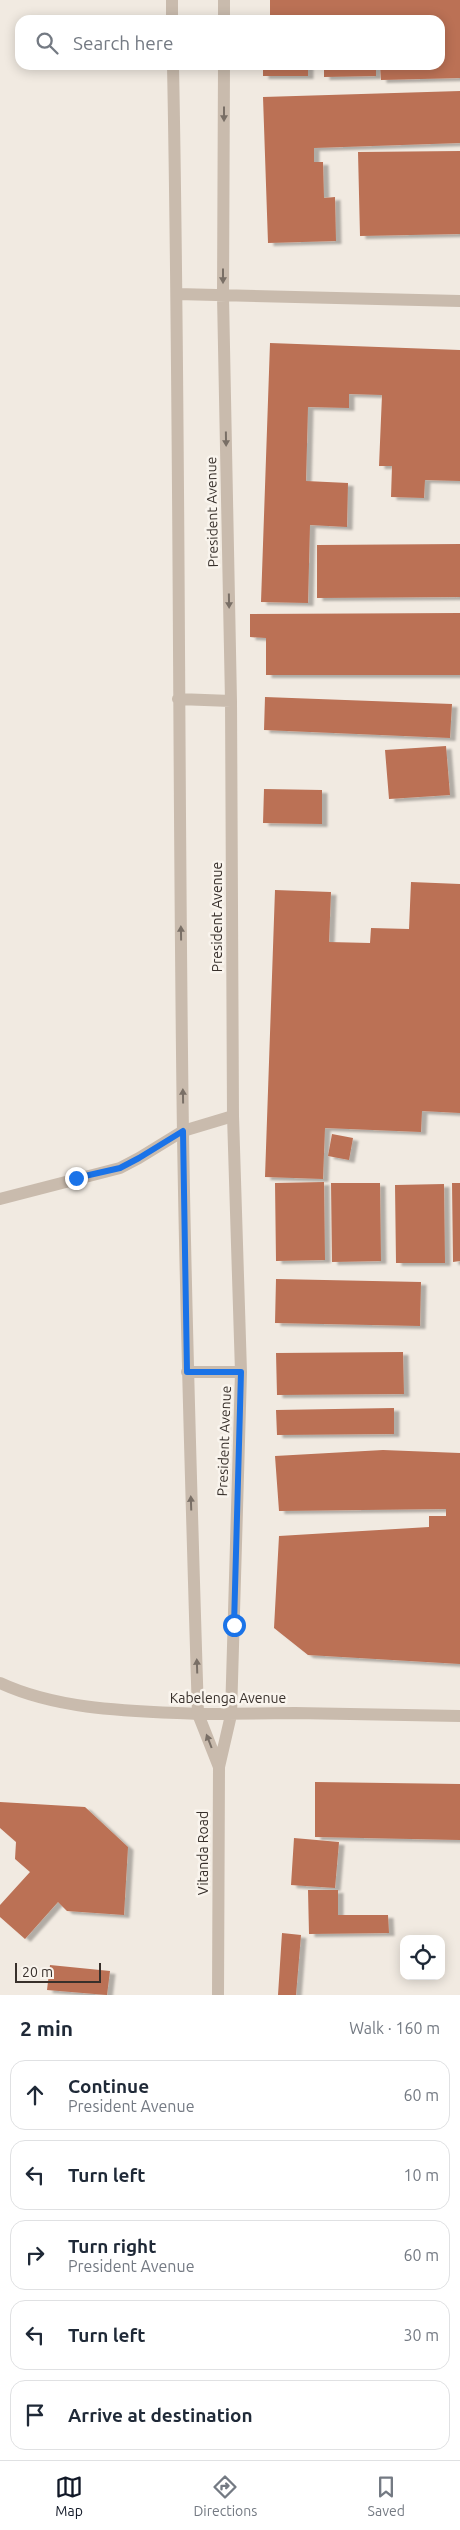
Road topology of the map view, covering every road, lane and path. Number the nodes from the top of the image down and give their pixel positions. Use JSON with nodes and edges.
{"nodes":[{"id":1,"x":172,"y":0,"type":"edge"},
{"id":2,"x":224,"y":0,"type":"edge"},
{"id":3,"x":172,"y":15,"type":"edge"},
{"id":4,"x":224,"y":15,"type":"edge"},
{"id":5,"x":173,"y":70,"type":"edge"},
{"id":6,"x":224,"y":70,"type":"edge"},
{"id":7,"x":177,"y":294,"type":"junction"},
{"id":8,"x":223,"y":296,"type":"junction"},
{"id":9,"x":460,"y":301,"type":"edge"},
{"id":10,"x":178,"y":699,"type":"junction"},
{"id":11,"x":230,"y":701,"type":"junction"},
{"id":12,"x":233,"y":1116,"type":"junction"},
{"id":13,"x":183,"y":1131,"type":"junction"},
{"id":14,"x":0,"y":1199,"type":"edge"},
{"id":15,"x":187,"y":1372,"type":"junction"},
{"id":16,"x":241,"y":1372,"type":"junction"},
{"id":17,"x":0,"y":1683,"type":"edge"},
{"id":18,"x":198,"y":1714,"type":"junction"},
{"id":19,"x":231,"y":1716,"type":"junction"},
{"id":20,"x":460,"y":1716,"type":"edge"},
{"id":21,"x":219,"y":1767,"type":"junction"},
{"id":22,"x":218,"y":1995,"type":"edge"}],
"edges":[{"from":1,"to":3,"type":"street"},
{"from":2,"to":4,"type":"street"},
{"from":5,"to":7,"type":"street"},
{"from":6,"to":8,"type":"street","name":"President Avenue","one_way":true},
{"from":7,"to":8,"type":"street"},
{"from":7,"to":10,"type":"street"},
{"from":8,"to":9,"type":"street"},
{"from":8,"to":11,"type":"street","name":"President Avenue","one_way":true},
{"from":10,"to":11,"type":"street"},
{"from":13,"to":10,"type":"street","one_way":true},
{"from":11,"to":12,"type":"street","name":"President Avenue"},
{"from":12,"to":13,"type":"street"},
{"from":12,"to":16,"type":"street","name":"President Avenue"},
{"from":13,"to":14,"type":"street"},
{"from":13,"to":15,"type":"street"},
{"from":15,"to":16,"type":"street"},
{"from":18,"to":15,"type":"street","one_way":true},
{"from":16,"to":19,"type":"street","name":"President Avenue"},
{"from":17,"to":18,"type":"street","name":"Kabelenga Avenue"},
{"from":18,"to":19,"type":"street","name":"Kabelenga Avenue"},
{"from":21,"to":18,"type":"street","name":"Vitanda Road","one_way":true},
{"from":19,"to":20,"type":"street","name":"Kabelenga Avenue"},
{"from":19,"to":21,"type":"street","name":"President Avenue"},
{"from":21,"to":22,"type":"street","name":"Vitanda Road"}]}
